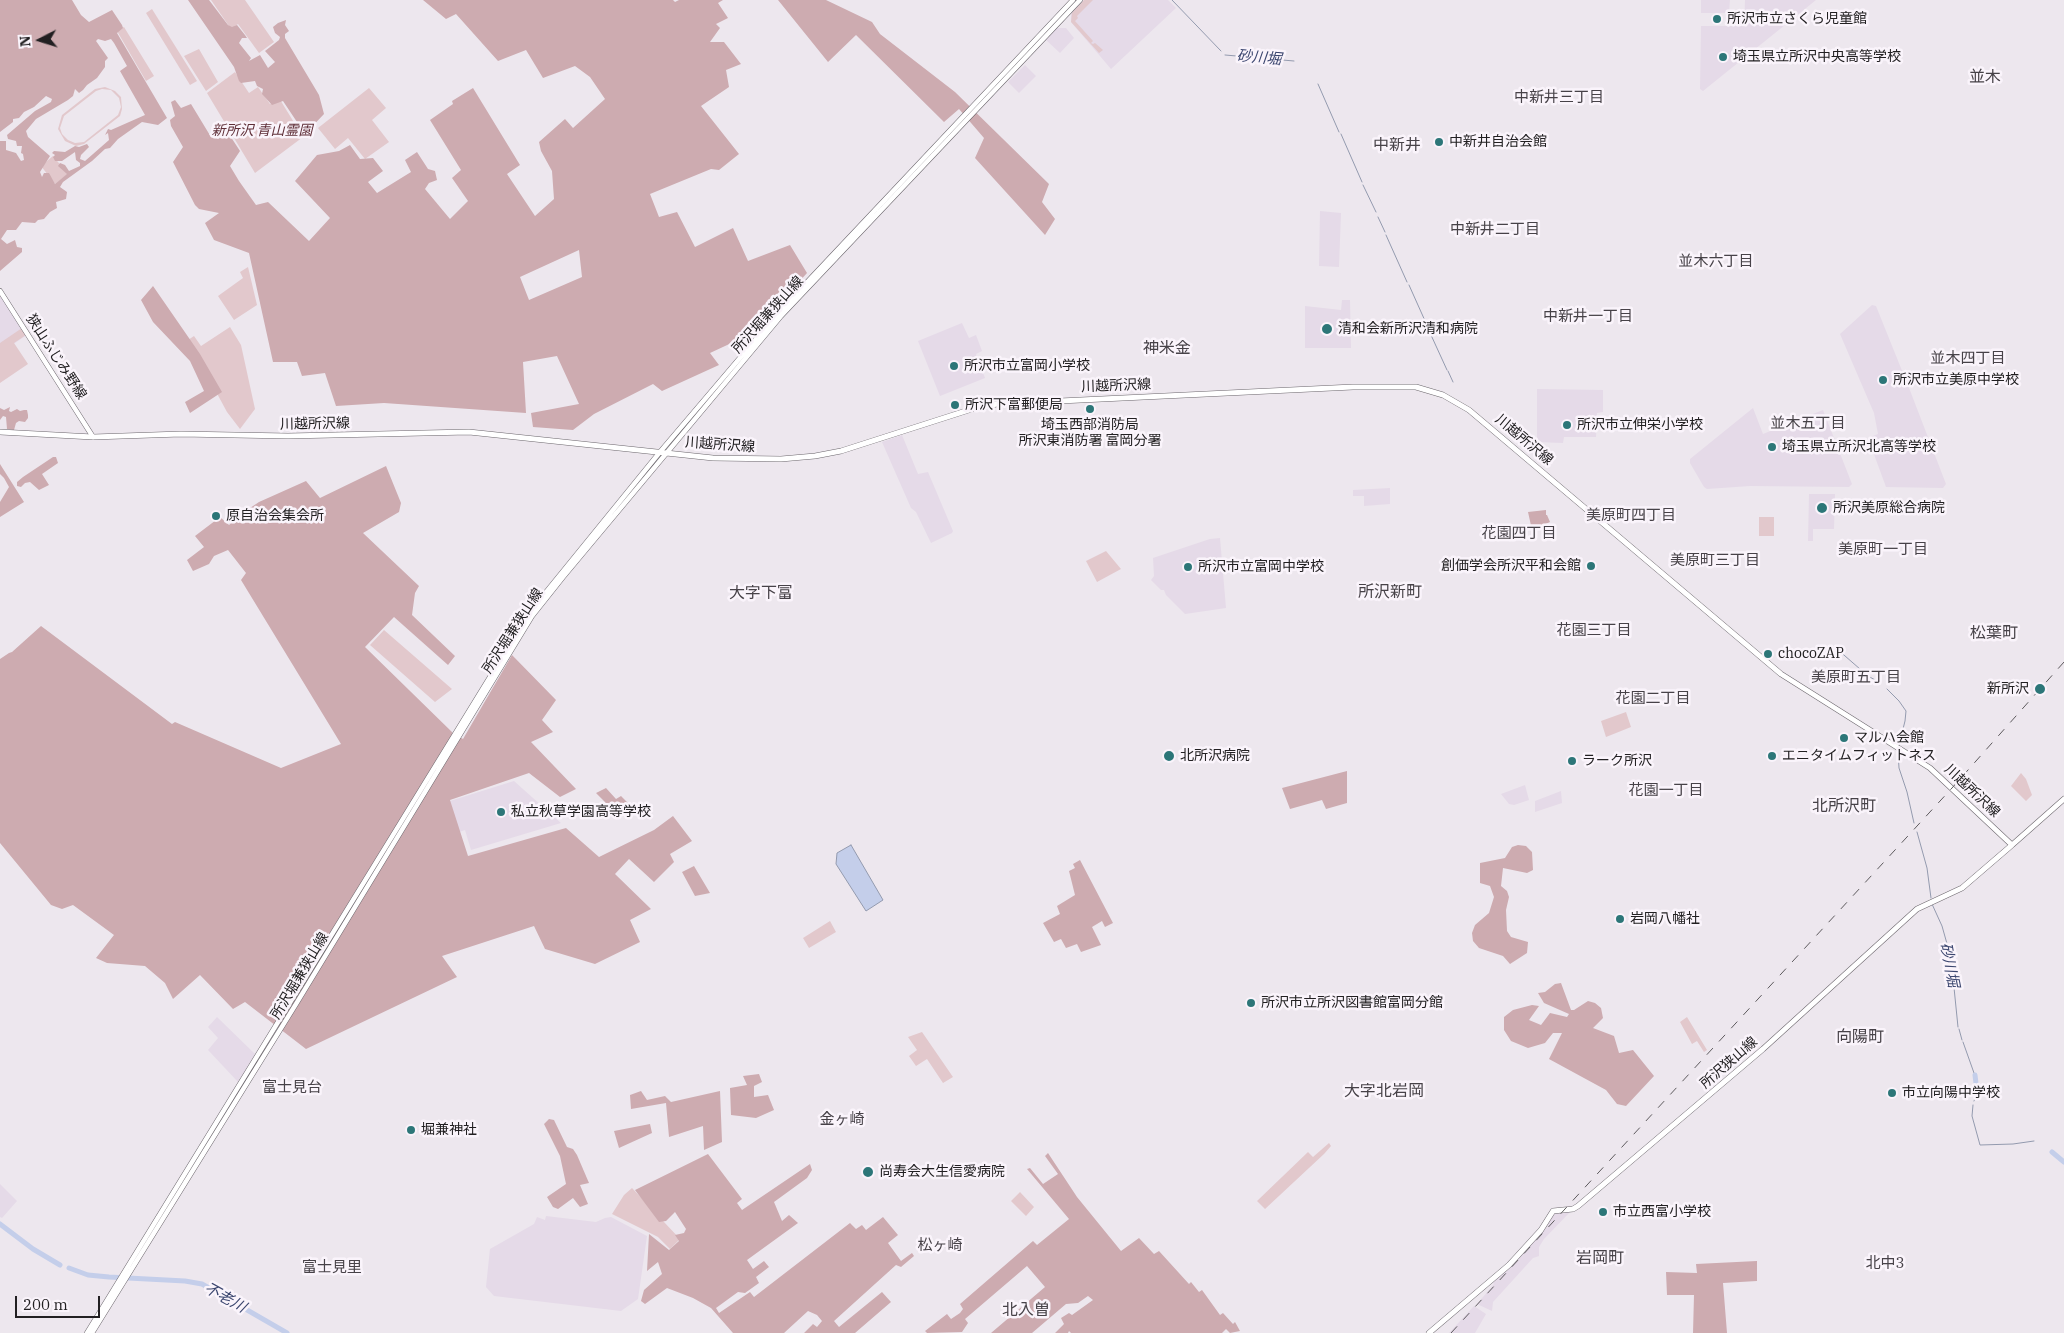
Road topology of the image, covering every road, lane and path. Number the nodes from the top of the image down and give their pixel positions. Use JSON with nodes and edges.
{"nodes":[{"id":1,"x":1073,"y":0,"type":"edge"},
{"id":2,"x":1080,"y":0,"type":"edge"},
{"id":3,"x":0,"y":291,"type":"edge"},
{"id":4,"x":0,"y":432,"type":"edge"},
{"id":5,"x":93,"y":436,"type":"junction"},
{"id":6,"x":663,"y":452,"type":"junction"},
{"id":7,"x":2064,"y":799,"type":"edge"},
{"id":8,"x":2012,"y":845,"type":"junction"},
{"id":9,"x":122,"y":1281,"type":"junction"},
{"id":10,"x":87,"y":1333,"type":"edge"},
{"id":11,"x":92,"y":1333,"type":"edge"},
{"id":12,"x":1429,"y":1333,"type":"edge"}],
"edges":[{"from":1,"to":6,"type":"main road","name":"所沢堀兼狭山線"},
{"from":2,"to":6,"type":"main road","name":"所沢堀兼狭山線"},
{"from":3,"to":5,"type":"main road","name":"狭山ふじみ野線"},
{"from":4,"to":5,"type":"main road","name":"川越所沢線"},
{"from":5,"to":6,"type":"main road","name":"川越所沢線"},
{"from":6,"to":8,"type":"main road","name":"川越所沢線"},
{"from":6,"to":9,"type":"main road","name":"所沢堀兼狭山線"},
{"from":7,"to":8,"type":"main road"},
{"from":8,"to":12,"type":"main road","name":"所沢狭山線"},
{"from":9,"to":10,"type":"main road","name":"所沢堀兼狭山線"},
{"from":9,"to":11,"type":"main road","name":"所沢堀兼狭山線"}]}
